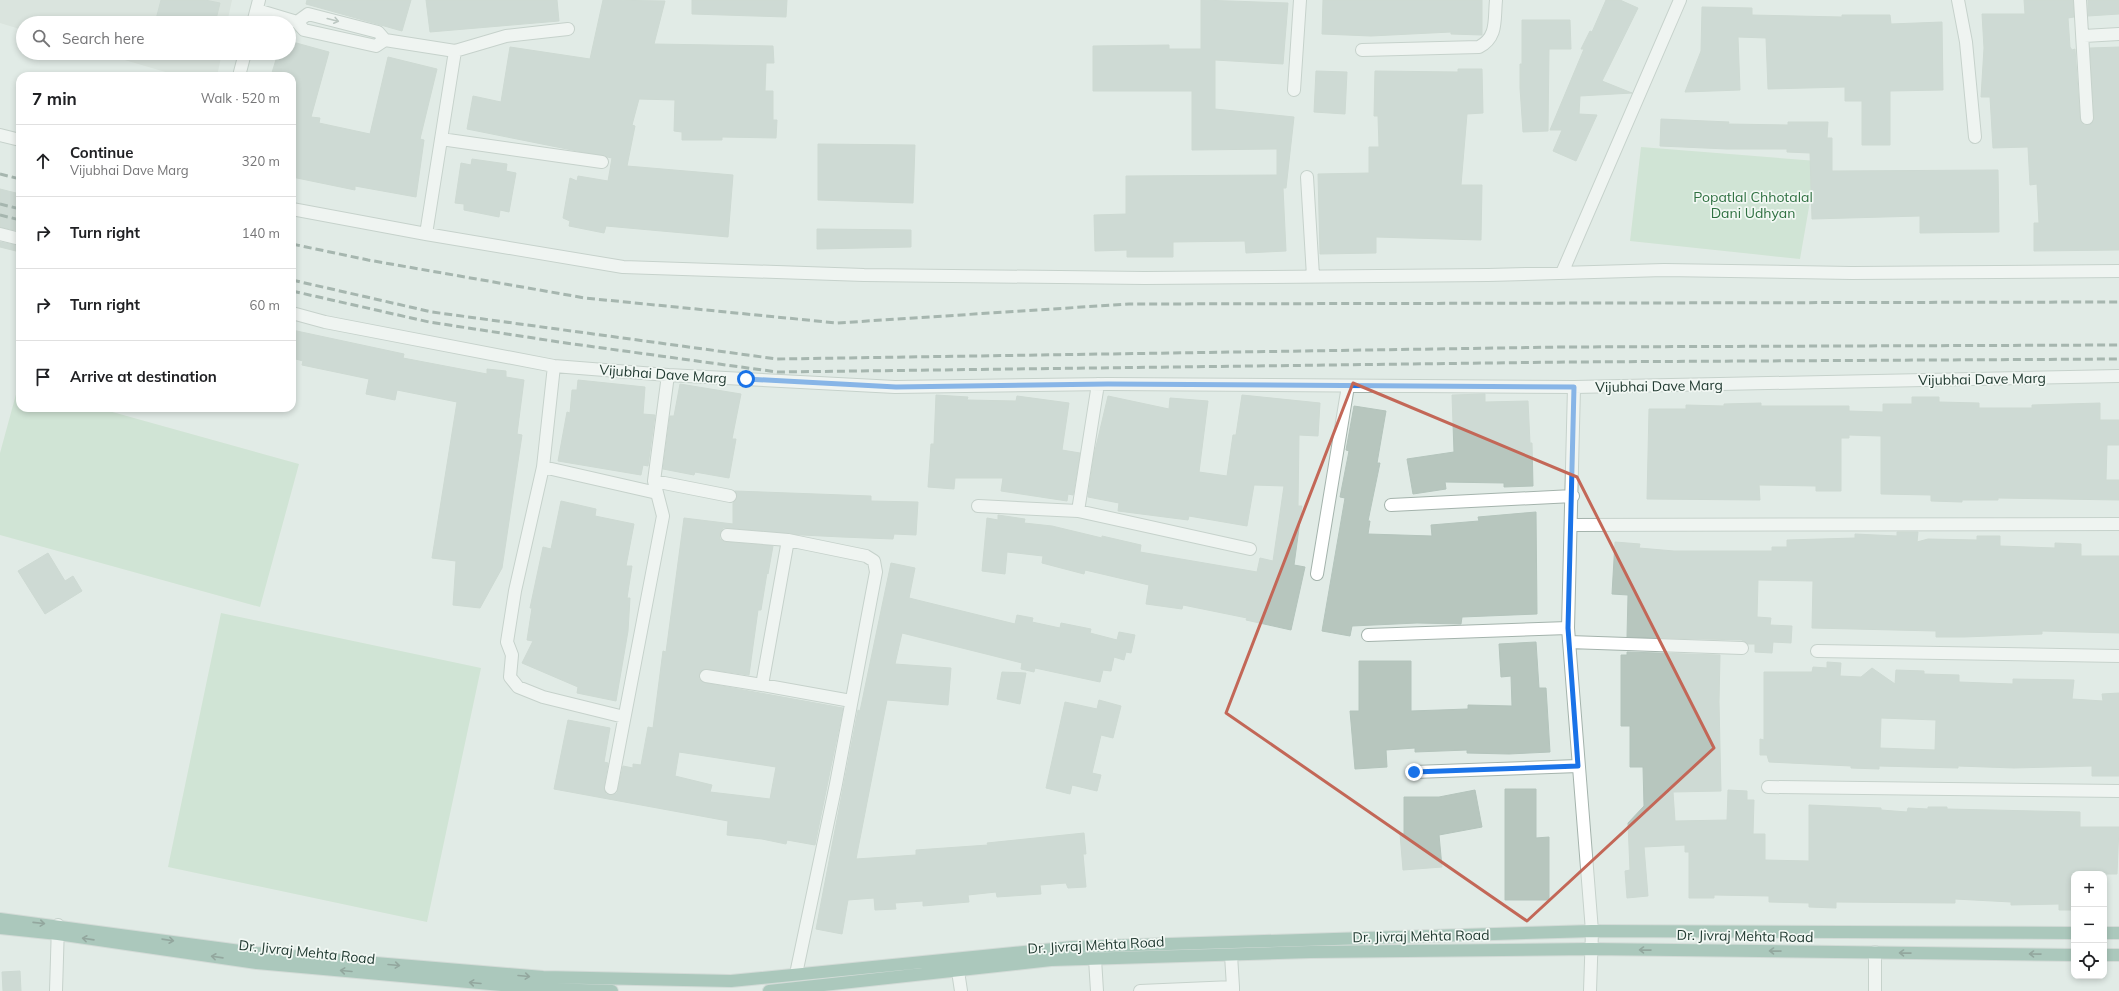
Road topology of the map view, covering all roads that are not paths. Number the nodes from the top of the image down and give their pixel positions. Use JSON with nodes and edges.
{"nodes":[{"id":1,"x":1300,"y":0,"type":"edge"},
{"id":2,"x":1496,"y":0,"type":"edge"},
{"id":3,"x":1680,"y":0,"type":"edge"},
{"id":4,"x":1958,"y":0,"type":"edge"},
{"id":5,"x":2080,"y":0,"type":"edge"},
{"id":6,"x":258,"y":5,"type":"edge"},
{"id":7,"x":255,"y":16,"type":"edge"},
{"id":8,"x":283,"y":16,"type":"edge"},
{"id":9,"x":296,"y":22,"type":"edge"},
{"id":10,"x":568,"y":29,"type":"dead end"},
{"id":11,"x":2119,"y":34,"type":"edge"},
{"id":12,"x":2084,"y":36,"type":"junction"},
{"id":13,"x":1362,"y":50,"type":"dead end"},
{"id":14,"x":455,"y":51,"type":"junction"},
{"id":15,"x":243,"y":60,"type":"edge"},
{"id":16,"x":240,"y":72,"type":"edge"},
{"id":17,"x":1294,"y":90,"type":"dead end"},
{"id":18,"x":2087,"y":118,"type":"dead end"},
{"id":19,"x":0,"y":135,"type":"edge"},
{"id":20,"x":1974,"y":137,"type":"dead end"},
{"id":21,"x":16,"y":139,"type":"edge"},
{"id":22,"x":441,"y":139,"type":"junction"},
{"id":23,"x":602,"y":162,"type":"dead end"},
{"id":24,"x":1307,"y":177,"type":"dead end"},
{"id":25,"x":296,"y":210,"type":"edge"},
{"id":26,"x":0,"y":234,"type":"edge"},
{"id":27,"x":426,"y":234,"type":"junction"},
{"id":28,"x":16,"y":238,"type":"edge"},
{"id":29,"x":2119,"y":271,"type":"edge"},
{"id":30,"x":1562,"y":273,"type":"junction"},
{"id":31,"x":1313,"y":276,"type":"junction"},
{"id":32,"x":296,"y":314,"type":"edge"},
{"id":33,"x":554,"y":366,"type":"junction"},
{"id":34,"x":668,"y":375,"type":"junction"},
{"id":35,"x":2119,"y":376,"type":"edge"},
{"id":36,"x":1098,"y":384,"type":"junction"},
{"id":37,"x":1348,"y":386,"type":"junction"},
{"id":38,"x":1574,"y":387,"type":"junction"},
{"id":39,"x":543,"y":467,"type":"junction"},
{"id":40,"x":656,"y":487,"type":"junction"},
{"id":41,"x":730,"y":496,"type":"dead end"},
{"id":42,"x":1573,"y":496,"type":"junction"},
{"id":43,"x":1391,"y":505,"type":"dead end"},
{"id":44,"x":978,"y":506,"type":"dead end"},
{"id":45,"x":1078,"y":511,"type":"junction"},
{"id":46,"x":2119,"y":524,"type":"edge"},
{"id":47,"x":1571,"y":525,"type":"junction"},
{"id":48,"x":727,"y":535,"type":"dead end"},
{"id":49,"x":788,"y":540,"type":"junction"},
{"id":50,"x":1250,"y":549,"type":"dead end"},
{"id":51,"x":1317,"y":574,"type":"dead end"},
{"id":52,"x":1568,"y":628,"type":"junction"},
{"id":53,"x":1368,"y":635,"type":"dead end"},
{"id":54,"x":1568,"y":642,"type":"junction"},
{"id":55,"x":1742,"y":648,"type":"dead end"},
{"id":56,"x":1817,"y":651,"type":"dead end"},
{"id":57,"x":2119,"y":656,"type":"edge"},
{"id":58,"x":706,"y":676,"type":"dead end"},
{"id":59,"x":762,"y":685,"type":"junction"},
{"id":60,"x":851,"y":701,"type":"junction"},
{"id":61,"x":624,"y":717,"type":"junction"},
{"id":62,"x":1578,"y":766,"type":"junction"},
{"id":63,"x":1414,"y":772,"type":"dead end"},
{"id":64,"x":1768,"y":787,"type":"dead end"},
{"id":65,"x":611,"y":788,"type":"dead end"},
{"id":66,"x":2119,"y":791,"type":"edge"},
{"id":67,"x":0,"y":918,"type":"edge"},
{"id":68,"x":0,"y":928,"type":"edge"},
{"id":69,"x":58,"y":930,"type":"junction"},
{"id":70,"x":1592,"y":931,"type":"junction"},
{"id":71,"x":2071,"y":933,"type":"edge"},
{"id":72,"x":2107,"y":933,"type":"edge"},
{"id":73,"x":2119,"y":933,"type":"edge"},
{"id":74,"x":1591,"y":949,"type":"junction"},
{"id":75,"x":1875,"y":952,"type":"junction"},
{"id":76,"x":1230,"y":955,"type":"junction"},
{"id":77,"x":2071,"y":955,"type":"edge"},
{"id":78,"x":2107,"y":955,"type":"edge"},
{"id":79,"x":2119,"y":955,"type":"edge"},
{"id":80,"x":1096,"y":959,"type":"junction"},
{"id":81,"x":958,"y":971,"type":"junction"},
{"id":82,"x":796,"y":974,"type":"junction"},
{"id":83,"x":1233,"y":989,"type":"edge"},
{"id":84,"x":56,"y":991,"type":"edge"},
{"id":85,"x":612,"y":991,"type":"edge"},
{"id":86,"x":769,"y":991,"type":"edge"},
{"id":87,"x":961,"y":991,"type":"edge"},
{"id":88,"x":1098,"y":991,"type":"edge"},
{"id":89,"x":1140,"y":991,"type":"edge"},
{"id":90,"x":1590,"y":991,"type":"edge"},
{"id":91,"x":1875,"y":991,"type":"edge"}],
"edges":[{"from":1,"to":17,"type":"street"},
{"from":2,"to":13,"type":"street"},
{"from":3,"to":30,"type":"street"},
{"from":4,"to":20,"type":"street"},
{"from":5,"to":12,"type":"street"},
{"from":6,"to":7,"type":"street"},
{"from":6,"to":8,"type":"street"},
{"from":9,"to":14,"type":"street"},
{"from":10,"to":14,"type":"street"},
{"from":11,"to":12,"type":"street"},
{"from":12,"to":18,"type":"street"},
{"from":14,"to":22,"type":"street"},
{"from":15,"to":16,"type":"street"},
{"from":19,"to":21,"type":"street"},
{"from":22,"to":23,"type":"street"},
{"from":22,"to":27,"type":"street"},
{"from":24,"to":31,"type":"street"},
{"from":25,"to":27,"type":"street"},
{"from":26,"to":28,"type":"street"},
{"from":27,"to":31,"type":"street"},
{"from":29,"to":30,"type":"street"},
{"from":30,"to":31,"type":"street"},
{"from":32,"to":33,"type":"street","name":"Vijubhai Dave Marg"},
{"from":33,"to":34,"type":"street","name":"Vijubhai Dave Marg"},
{"from":33,"to":39,"type":"street"},
{"from":34,"to":36,"type":"street","name":"Vijubhai Dave Marg"},
{"from":34,"to":40,"type":"street"},
{"from":35,"to":38,"type":"street","name":"Vijubhai Dave Marg"},
{"from":36,"to":37,"type":"street","name":"Vijubhai Dave Marg"},
{"from":36,"to":45,"type":"street"},
{"from":37,"to":38,"type":"street","name":"Vijubhai Dave Marg"},
{"from":37,"to":51,"type":"street"},
{"from":38,"to":42,"type":"street"},
{"from":39,"to":40,"type":"street"},
{"from":39,"to":61,"type":"street"},
{"from":40,"to":41,"type":"street"},
{"from":40,"to":61,"type":"street"},
{"from":42,"to":43,"type":"street"},
{"from":42,"to":47,"type":"street"},
{"from":44,"to":45,"type":"street"},
{"from":45,"to":50,"type":"street"},
{"from":46,"to":47,"type":"street"},
{"from":47,"to":52,"type":"street"},
{"from":48,"to":49,"type":"street"},
{"from":49,"to":59,"type":"street"},
{"from":49,"to":60,"type":"street"},
{"from":52,"to":53,"type":"street"},
{"from":52,"to":54,"type":"street"},
{"from":54,"to":55,"type":"street"},
{"from":54,"to":62,"type":"street"},
{"from":56,"to":57,"type":"street"},
{"from":58,"to":59,"type":"street"},
{"from":59,"to":60,"type":"street"},
{"from":60,"to":82,"type":"street"},
{"from":61,"to":65,"type":"street"},
{"from":62,"to":63,"type":"street"},
{"from":62,"to":70,"type":"street"},
{"from":64,"to":66,"type":"street"},
{"from":67,"to":69,"type":"main road","one_way":true},
{"from":68,"to":69,"type":"main road","name":"Dr. Jivraj Mehta Road"},
{"from":69,"to":82,"type":"main road","one_way":true},
{"from":69,"to":84,"type":"street"},
{"from":85,"to":69,"type":"main road","name":"Dr. Jivraj Mehta Road","one_way":true},
{"from":70,"to":71,"type":"main road"},
{"from":70,"to":74,"type":"street"},
{"from":70,"to":82,"type":"main road"},
{"from":72,"to":73,"type":"main road"},
{"from":75,"to":74,"type":"main road","name":"Dr. Jivraj Mehta Road","one_way":true},
{"from":74,"to":76,"type":"main road","name":"Dr. Jivraj Mehta Road"},
{"from":74,"to":90,"type":"street"},
{"from":77,"to":75,"type":"main road","name":"Dr. Jivraj Mehta Road","one_way":true},
{"from":75,"to":91,"type":"street"},
{"from":76,"to":80,"type":"main road","name":"Dr. Jivraj Mehta Road"},
{"from":76,"to":83,"type":"street"},
{"from":78,"to":79,"type":"main road"},
{"from":80,"to":81,"type":"main road","name":"Dr. Jivraj Mehta Road"},
{"from":80,"to":88,"type":"street"},
{"from":81,"to":86,"type":"main road","name":"Dr. Jivraj Mehta Road"},
{"from":81,"to":87,"type":"street"},
{"from":83,"to":89,"type":"street"}]}
